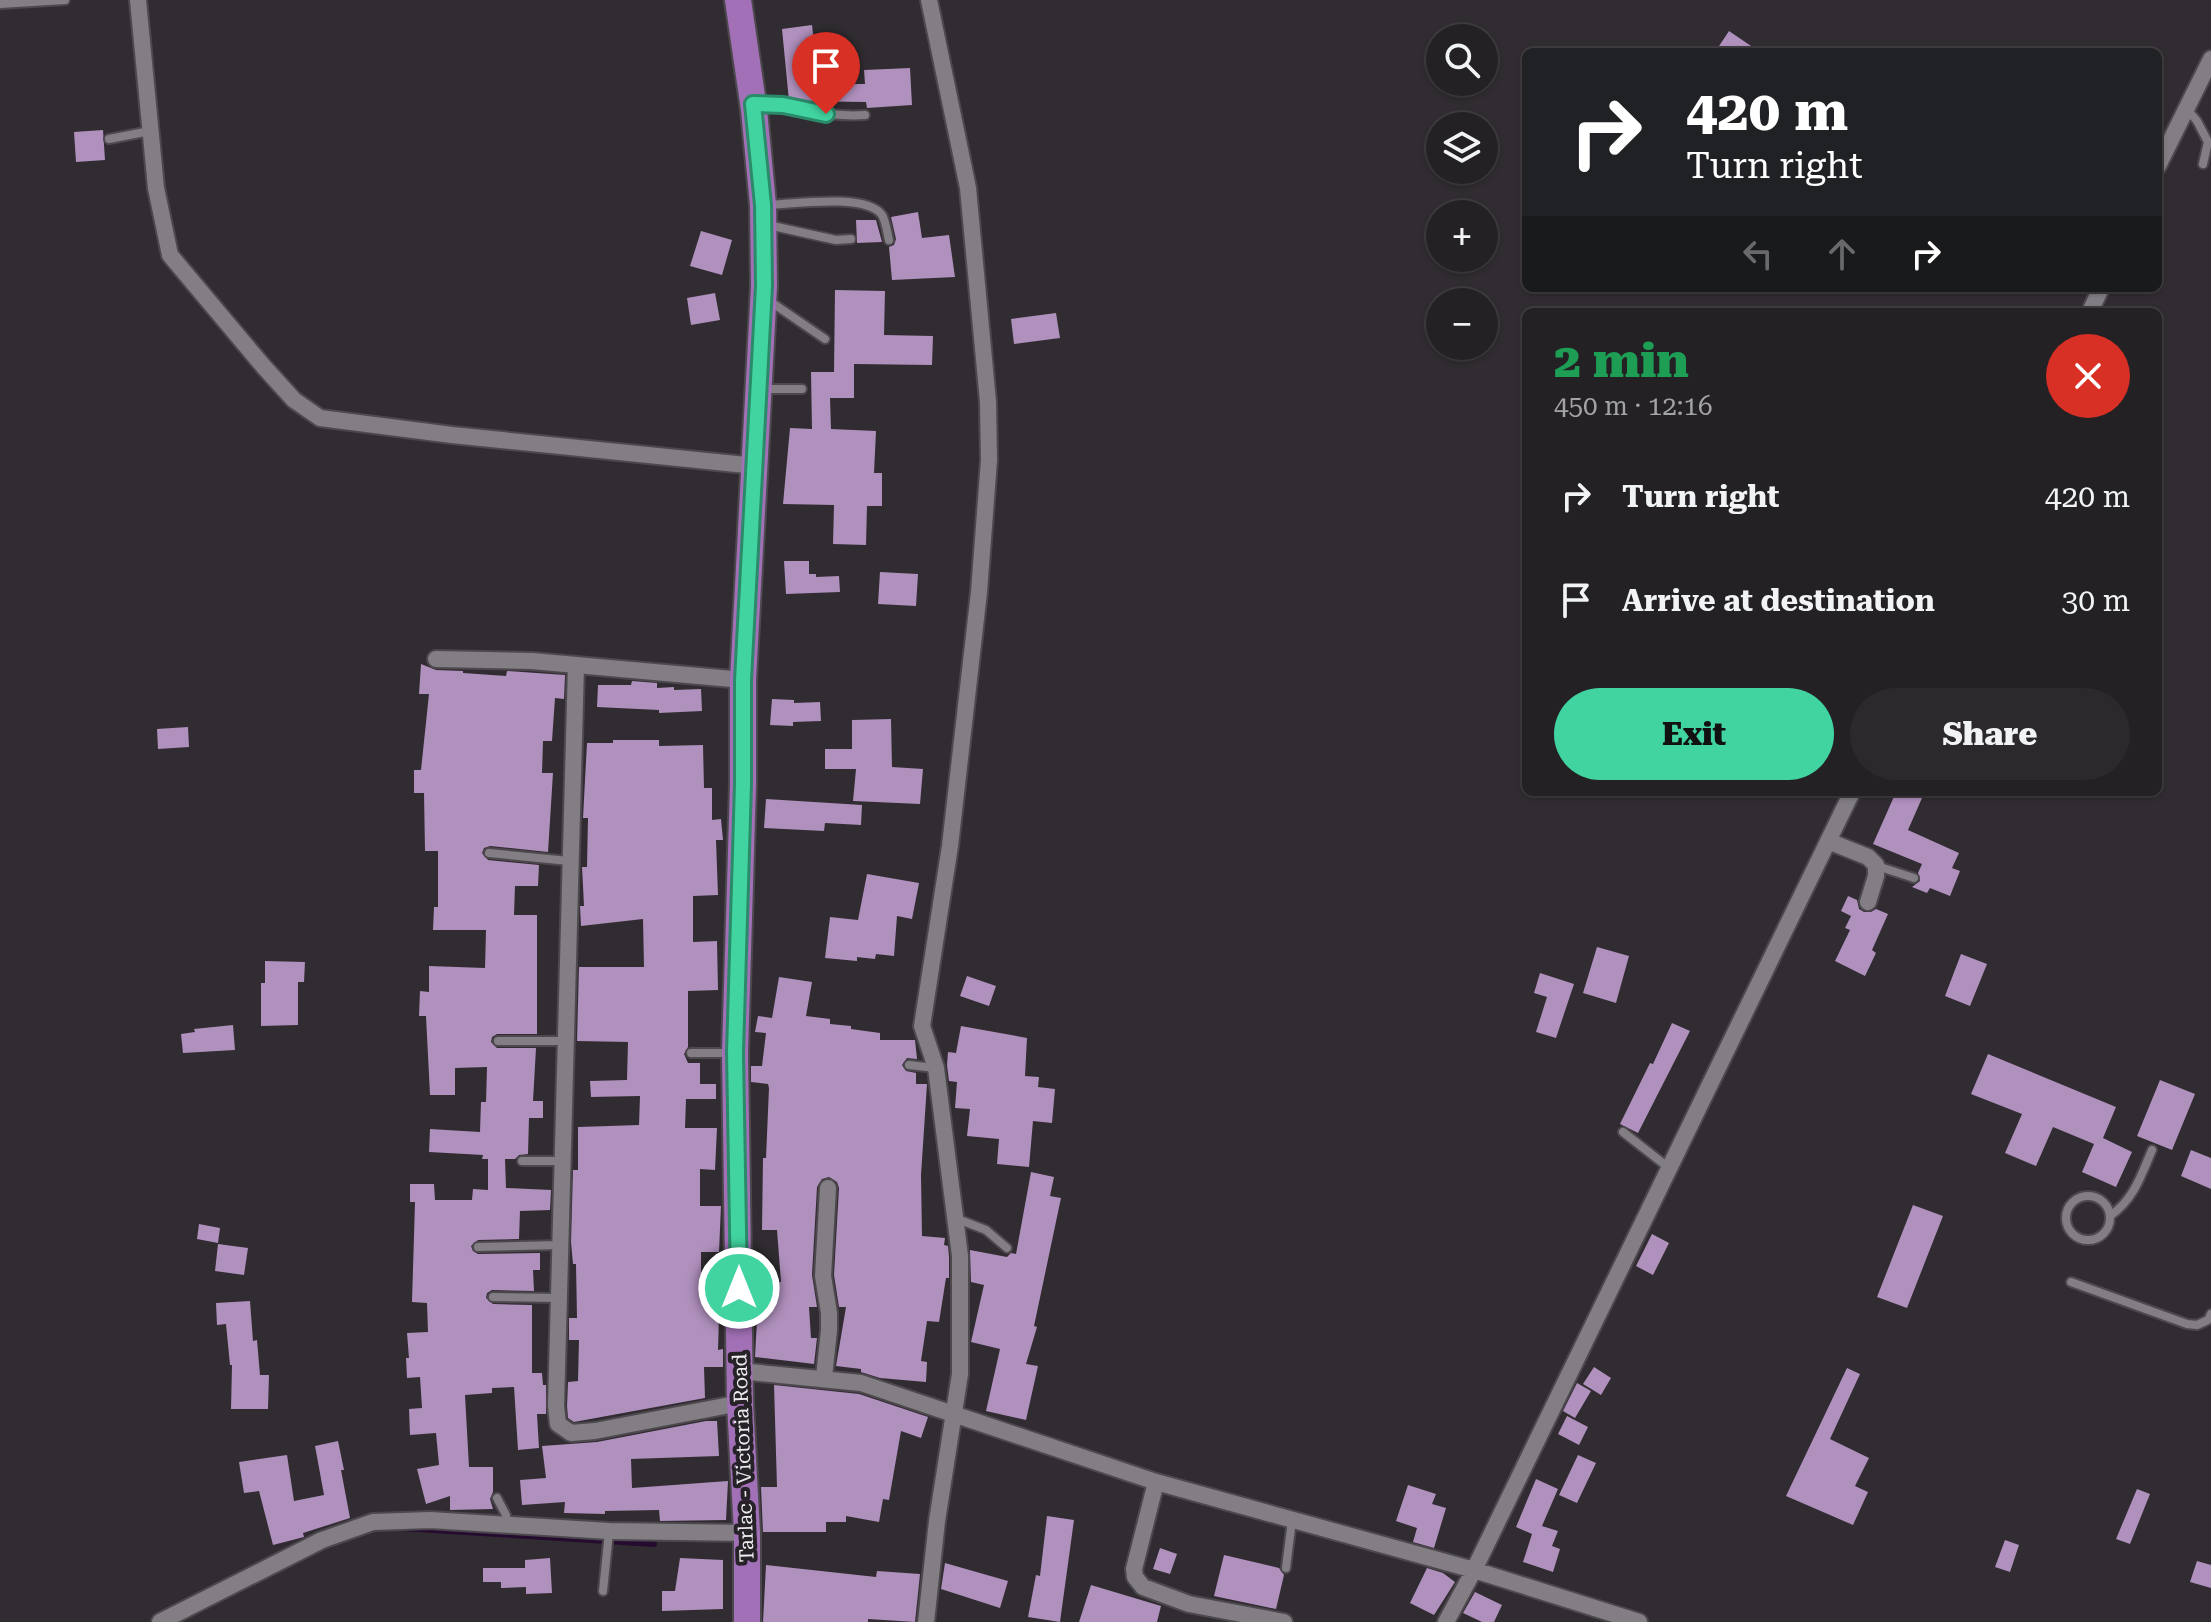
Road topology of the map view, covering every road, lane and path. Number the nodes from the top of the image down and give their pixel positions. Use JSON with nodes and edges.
{"nodes":[{"id":1,"x":65,"y":0,"type":"edge"},
{"id":2,"x":138,"y":0,"type":"edge"},
{"id":3,"x":738,"y":0,"type":"edge"},
{"id":4,"x":929,"y":0,"type":"edge"},
{"id":5,"x":0,"y":4,"type":"edge"},
{"id":6,"x":2211,"y":59,"type":"edge"},
{"id":7,"x":753,"y":104,"type":"junction"},
{"id":8,"x":2186,"y":108,"type":"junction"},
{"id":9,"x":865,"y":115,"type":"dead end"},
{"id":10,"x":150,"y":131,"type":"junction"},
{"id":11,"x":109,"y":139,"type":"dead end"},
{"id":12,"x":2162,"y":158,"type":"edge"},
{"id":13,"x":2203,"y":164,"type":"dead end"},
{"id":14,"x":763,"y":214,"type":"junction"},
{"id":15,"x":851,"y":239,"type":"dead end"},
{"id":16,"x":889,"y":240,"type":"dead end"},
{"id":17,"x":764,"y":297,"type":"junction"},
{"id":18,"x":825,"y":339,"type":"dead end"},
{"id":19,"x":760,"y":389,"type":"junction"},
{"id":20,"x":802,"y":389,"type":"dead end"},
{"id":21,"x":756,"y":466,"type":"junction"},
{"id":22,"x":436,"y":659,"type":"dead end"},
{"id":23,"x":576,"y":665,"type":"junction"},
{"id":24,"x":743,"y":680,"type":"junction"},
{"id":25,"x":1850,"y":796,"type":"edge"},
{"id":26,"x":1828,"y":841,"type":"junction"},
{"id":27,"x":489,"y":853,"type":"dead end"},
{"id":28,"x":569,"y":861,"type":"junction"},
{"id":29,"x":1876,"y":865,"type":"junction"},
{"id":30,"x":1914,"y":878,"type":"dead end"},
{"id":31,"x":1868,"y":902,"type":"dead end"},
{"id":32,"x":498,"y":1041,"type":"dead end"},
{"id":33,"x":565,"y":1041,"type":"junction"},
{"id":34,"x":691,"y":1053,"type":"dead end"},
{"id":35,"x":735,"y":1053,"type":"junction"},
{"id":36,"x":909,"y":1065,"type":"dead end"},
{"id":37,"x":936,"y":1068,"type":"junction"},
{"id":38,"x":1623,"y":1132,"type":"dead end"},
{"id":39,"x":2152,"y":1150,"type":"dead end"},
{"id":40,"x":522,"y":1161,"type":"dead end"},
{"id":41,"x":562,"y":1161,"type":"junction"},
{"id":42,"x":1669,"y":1168,"type":"junction"},
{"id":43,"x":828,"y":1188,"type":"dead end"},
{"id":44,"x":2110,"y":1216,"type":"junction"},
{"id":45,"x":954,"y":1217,"type":"junction"},
{"id":46,"x":560,"y":1245,"type":"junction"},
{"id":47,"x":478,"y":1247,"type":"dead end"},
{"id":48,"x":1007,"y":1248,"type":"dead end"},
{"id":49,"x":2071,"y":1282,"type":"dead end"},
{"id":50,"x":493,"y":1297,"type":"dead end"},
{"id":51,"x":559,"y":1298,"type":"junction"},
{"id":52,"x":2211,"y":1314,"type":"edge"},
{"id":53,"x":740,"y":1371,"type":"junction"},
{"id":54,"x":824,"y":1377,"type":"junction"},
{"id":55,"x":740,"y":1403,"type":"junction"},
{"id":56,"x":953,"y":1416,"type":"junction"},
{"id":57,"x":1156,"y":1482,"type":"junction"},
{"id":58,"x":497,"y":1498,"type":"dead end"},
{"id":59,"x":1292,"y":1520,"type":"junction"},
{"id":60,"x":508,"y":1525,"type":"junction"},
{"id":61,"x":609,"y":1531,"type":"junction"},
{"id":62,"x":747,"y":1533,"type":"junction"},
{"id":63,"x":1286,"y":1568,"type":"dead end"},
{"id":64,"x":1474,"y":1570,"type":"junction"},
{"id":65,"x":603,"y":1591,"type":"dead end"},
{"id":66,"x":160,"y":1622,"type":"edge"},
{"id":67,"x":747,"y":1622,"type":"edge"},
{"id":68,"x":926,"y":1622,"type":"edge"},
{"id":69,"x":1284,"y":1622,"type":"edge"},
{"id":70,"x":1446,"y":1622,"type":"edge"},
{"id":71,"x":1639,"y":1622,"type":"edge"}],
"edges":[{"from":1,"to":5,"type":"lane"},
{"from":2,"to":10,"type":"street"},
{"from":3,"to":7,"type":"main road","name":"Tarlac - Victoria Road"},
{"from":4,"to":37,"type":"street"},
{"from":6,"to":8,"type":"street"},
{"from":7,"to":9,"type":"lane"},
{"from":7,"to":14,"type":"main road","name":"Tarlac - Victoria Road"},
{"from":8,"to":12,"type":"street"},
{"from":8,"to":13,"type":"lane"},
{"from":10,"to":11,"type":"lane"},
{"from":10,"to":21,"type":"street"},
{"from":14,"to":15,"type":"lane"},
{"from":14,"to":16,"type":"lane"},
{"from":14,"to":17,"type":"main road","name":"Tarlac - Victoria Road"},
{"from":17,"to":18,"type":"lane"},
{"from":17,"to":19,"type":"main road","name":"Tarlac - Victoria Road"},
{"from":19,"to":20,"type":"lane"},
{"from":19,"to":21,"type":"main road","name":"Tarlac - Victoria Road"},
{"from":21,"to":24,"type":"main road","name":"Tarlac - Victoria Road"},
{"from":22,"to":23,"type":"street"},
{"from":23,"to":24,"type":"street"},
{"from":23,"to":28,"type":"street"},
{"from":24,"to":35,"type":"main road","name":"Tarlac - Victoria Road"},
{"from":25,"to":26,"type":"street"},
{"from":26,"to":29,"type":"street"},
{"from":26,"to":42,"type":"street"},
{"from":27,"to":28,"type":"lane"},
{"from":28,"to":33,"type":"street"},
{"from":29,"to":30,"type":"lane"},
{"from":29,"to":31,"type":"street"},
{"from":32,"to":33,"type":"lane"},
{"from":33,"to":41,"type":"street"},
{"from":34,"to":35,"type":"lane"},
{"from":35,"to":53,"type":"main road","name":"Tarlac - Victoria Road"},
{"from":36,"to":37,"type":"lane"},
{"from":37,"to":45,"type":"street"},
{"from":38,"to":42,"type":"lane"},
{"from":39,"to":44,"type":"lane"},
{"from":40,"to":41,"type":"lane"},
{"from":41,"to":46,"type":"street"},
{"from":42,"to":64,"type":"street"},
{"from":43,"to":54,"type":"street"},
{"from":44,"to":44,"type":"lane"},
{"from":45,"to":48,"type":"lane"},
{"from":45,"to":56,"type":"street"},
{"from":46,"to":47,"type":"lane"},
{"from":46,"to":51,"type":"street"},
{"from":49,"to":52,"type":"lane"},
{"from":50,"to":51,"type":"lane"},
{"from":51,"to":55,"type":"street"},
{"from":53,"to":54,"type":"street"},
{"from":53,"to":55,"type":"main road","name":"Tarlac - Victoria Road"},
{"from":54,"to":56,"type":"street"},
{"from":55,"to":62,"type":"main road","name":"Tarlac - Victoria Road"},
{"from":56,"to":57,"type":"street"},
{"from":56,"to":68,"type":"street"},
{"from":57,"to":59,"type":"street"},
{"from":57,"to":69,"type":"street"},
{"from":58,"to":60,"type":"lane"},
{"from":59,"to":63,"type":"lane"},
{"from":59,"to":64,"type":"street"},
{"from":60,"to":61,"type":"street"},
{"from":60,"to":66,"type":"street"},
{"from":61,"to":62,"type":"street"},
{"from":61,"to":65,"type":"lane"},
{"from":62,"to":67,"type":"main road","name":"Tarlac - Victoria Road"},
{"from":64,"to":70,"type":"street"},
{"from":64,"to":71,"type":"street"}]}
